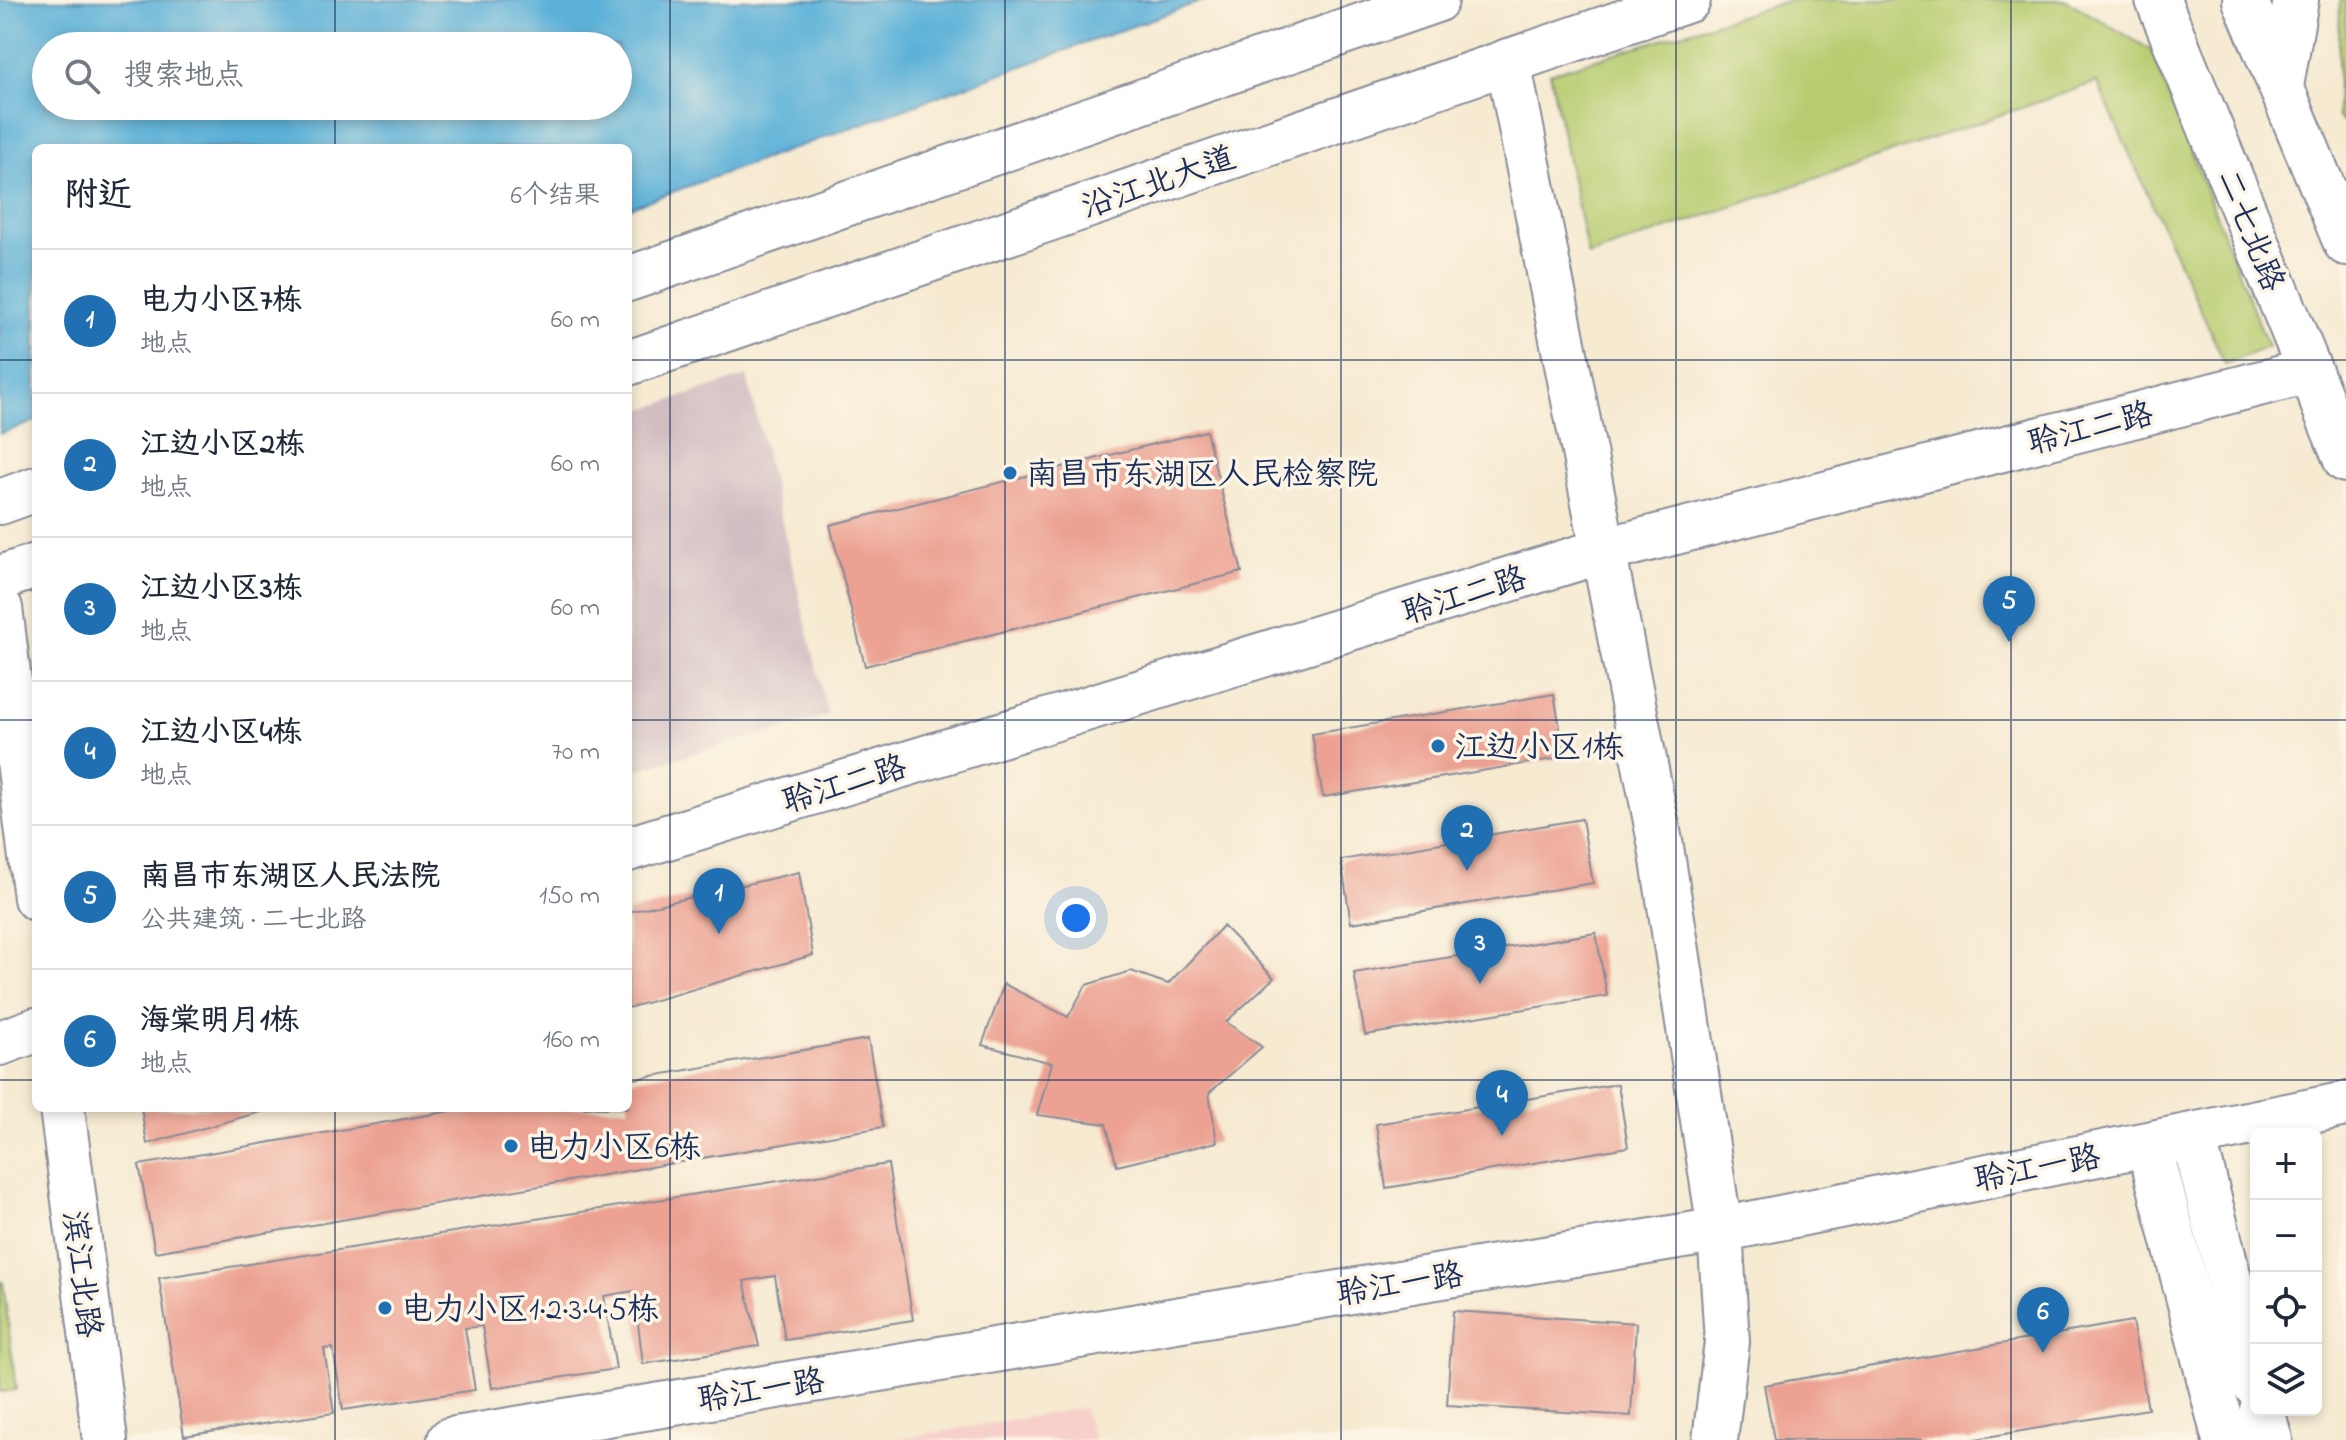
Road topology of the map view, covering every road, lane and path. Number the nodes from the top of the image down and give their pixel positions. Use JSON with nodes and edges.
{"nodes":[{"id":1,"x":1436,"y":0,"type":"edge"},
{"id":2,"x":1688,"y":0,"type":"edge"},
{"id":3,"x":2126,"y":0,"type":"edge"},
{"id":4,"x":2245,"y":0,"type":"edge"},
{"id":5,"x":2296,"y":0,"type":"edge"},
{"id":6,"x":2163,"y":11,"type":"edge"},
{"id":7,"x":1508,"y":61,"type":"junction"},
{"id":8,"x":2281,"y":86,"type":"junction"},
{"id":9,"x":2346,"y":243,"type":"edge"},
{"id":10,"x":632,"y":278,"type":"edge"},
{"id":11,"x":632,"y":362,"type":"edge"},
{"id":12,"x":2309,"y":371,"type":"junction"},
{"id":13,"x":2346,"y":460,"type":"edge"},
{"id":14,"x":32,"y":490,"type":"edge"},
{"id":15,"x":0,"y":502,"type":"edge"},
{"id":16,"x":1605,"y":550,"type":"junction"},
{"id":17,"x":32,"y":567,"type":"edge"},
{"id":18,"x":0,"y":578,"type":"edge"},
{"id":19,"x":0,"y":608,"type":"edge"},
{"id":20,"x":632,"y":848,"type":"edge"},
{"id":21,"x":32,"y":866,"type":"edge"},
{"id":22,"x":32,"y":1031,"type":"edge"},
{"id":23,"x":0,"y":1043,"type":"edge"},
{"id":24,"x":2346,"y":1104,"type":"edge"},
{"id":25,"x":63,"y":1112,"type":"edge"},
{"id":26,"x":2193,"y":1135,"type":"junction"},
{"id":27,"x":2149,"y":1144,"type":"junction"},
{"id":28,"x":1720,"y":1230,"type":"junction"},
{"id":29,"x":2250,"y":1362,"type":"edge"},
{"id":30,"x":2264,"y":1416,"type":"edge"},
{"id":31,"x":105,"y":1440,"type":"edge"},
{"id":32,"x":450,"y":1440,"type":"edge"},
{"id":33,"x":1715,"y":1440,"type":"edge"},
{"id":34,"x":2225,"y":1440,"type":"edge"},
{"id":35,"x":2270,"y":1440,"type":"edge"}],
"edges":[{"from":1,"to":10,"type":"main road"},
{"from":2,"to":7,"type":"main road","name":"沿江北大道"},
{"from":3,"to":6,"type":"main road"},
{"from":4,"to":8,"type":"main road"},
{"from":5,"to":8,"type":"main road"},
{"from":6,"to":12,"type":"main road","name":"二七北路"},
{"from":7,"to":11,"type":"main road","name":"沿江北大道"},
{"from":7,"to":16,"type":"main road"},
{"from":8,"to":9,"type":"main road"},
{"from":12,"to":13,"type":"main road","name":"二七北路"},
{"from":12,"to":16,"type":"main road","name":"聆江二路"},
{"from":14,"to":15,"type":"main road"},
{"from":16,"to":20,"type":"main road","name":"聆江二路"},
{"from":16,"to":28,"type":"main road"},
{"from":17,"to":18,"type":"main road"},
{"from":19,"to":21,"type":"main road"},
{"from":22,"to":23,"type":"main road"},
{"from":24,"to":26,"type":"main road","name":"聆江一路"},
{"from":25,"to":31,"type":"main road","name":"滨江北路"},
{"from":26,"to":27,"type":"main road","name":"聆江一路"},
{"from":26,"to":29,"type":"main road"},
{"from":27,"to":28,"type":"main road","name":"聆江一路"},
{"from":27,"to":34,"type":"main road"},
{"from":28,"to":32,"type":"main road","name":"聆江一路"},
{"from":28,"to":33,"type":"main road"},
{"from":30,"to":35,"type":"main road"}]}
